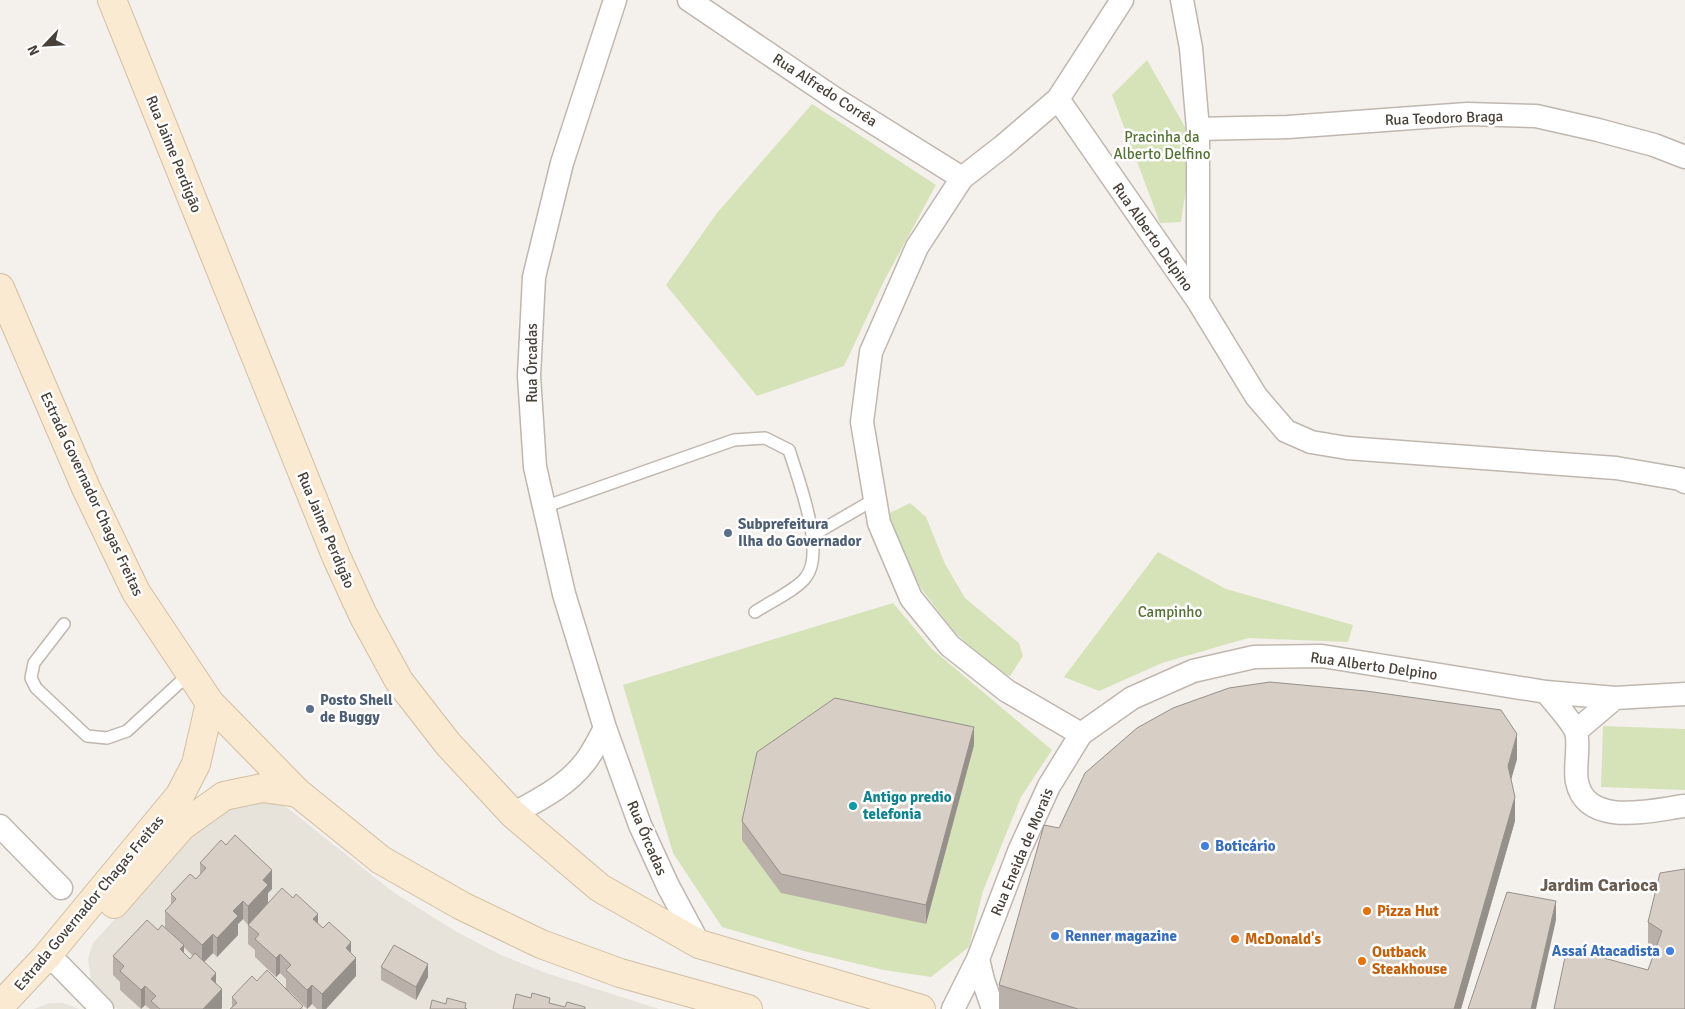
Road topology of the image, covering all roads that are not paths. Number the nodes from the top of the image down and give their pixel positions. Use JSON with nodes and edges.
{"nodes":[{"id":1,"x":112,"y":0,"type":"edge"},
{"id":2,"x":615,"y":0,"type":"edge"},
{"id":3,"x":689,"y":0,"type":"edge"},
{"id":4,"x":1122,"y":0,"type":"edge"},
{"id":5,"x":1182,"y":0,"type":"edge"},
{"id":6,"x":1058,"y":99,"type":"junction"},
{"id":7,"x":1198,"y":129,"type":"junction"},
{"id":8,"x":1685,"y":157,"type":"edge"},
{"id":9,"x":962,"y":178,"type":"junction"},
{"id":10,"x":0,"y":288,"type":"edge"},
{"id":11,"x":1198,"y":301,"type":"junction"},
{"id":12,"x":1685,"y":482,"type":"edge"},
{"id":13,"x":875,"y":499,"type":"junction"},
{"id":14,"x":544,"y":507,"type":"junction"},
{"id":15,"x":812,"y":535,"type":"junction"},
{"id":16,"x":755,"y":612,"type":"dead end"},
{"id":17,"x":64,"y":624,"type":"dead end"},
{"id":18,"x":190,"y":673,"type":"junction"},
{"id":19,"x":1546,"y":692,"type":"junction"},
{"id":20,"x":1684,"y":696,"type":"edge"},
{"id":21,"x":1614,"y":698,"type":"junction"},
{"id":22,"x":210,"y":703,"type":"junction"},
{"id":23,"x":605,"y":728,"type":"junction"},
{"id":24,"x":1576,"y":731,"type":"junction"},
{"id":25,"x":1081,"y":734,"type":"junction"},
{"id":26,"x":298,"y":793,"type":"junction"},
{"id":27,"x":1685,"y":806,"type":"edge"},
{"id":28,"x":512,"y":814,"type":"junction"},
{"id":29,"x":0,"y":826,"type":"edge"},
{"id":30,"x":61,"y":888,"type":"dead end"},
{"id":31,"x":699,"y":944,"type":"junction"},
{"id":32,"x":978,"y":959,"type":"junction"},
{"id":33,"x":52,"y":962,"type":"junction"},
{"id":34,"x":0,"y":1006,"type":"edge"},
{"id":35,"x":18,"y":1009,"type":"edge"},
{"id":36,"x":102,"y":1009,"type":"edge"},
{"id":37,"x":748,"y":1009,"type":"edge"},
{"id":38,"x":921,"y":1009,"type":"edge"},
{"id":39,"x":953,"y":1009,"type":"edge"},
{"id":40,"x":992,"y":1009,"type":"edge"}],
"edges":[{"from":1,"to":28,"type":"main road","name":"Rua Jaime Perdigão"},
{"from":2,"to":14,"type":"street","name":"Rua Órcadas"},
{"from":3,"to":9,"type":"street","name":"Rua Alfredo Corrêa"},
{"from":4,"to":6,"type":"street"},
{"from":5,"to":7,"type":"street","name":"Rua Alberto Delpino"},
{"from":6,"to":9,"type":"street"},
{"from":6,"to":11,"type":"street","name":"Rua Alberto Delpino"},
{"from":7,"to":8,"type":"street","name":"Rua Teodoro Braga"},
{"from":7,"to":11,"type":"street","name":"Rua Alberto Delpino"},
{"from":9,"to":13,"type":"street"},
{"from":10,"to":18,"type":"main road","name":"Estrada Governador Chagas Freitas"},
{"from":11,"to":12,"type":"street","name":"Rua Alberto Delpino"},
{"from":13,"to":15,"type":"lane"},
{"from":13,"to":25,"type":"street"},
{"from":14,"to":15,"type":"lane"},
{"from":14,"to":23,"type":"street","name":"Rua Órcadas"},
{"from":15,"to":16,"type":"lane"},
{"from":17,"to":18,"type":"lane"},
{"from":18,"to":22,"type":"main road","name":"Estrada Governador Chagas Freitas"},
{"from":19,"to":21,"type":"street","name":"Rua Alberto Delpino"},
{"from":19,"to":24,"type":"street"},
{"from":19,"to":25,"type":"street","name":"Rua Alberto Delpino"},
{"from":20,"to":21,"type":"street","name":"Rua Alberto Delpino"},
{"from":21,"to":24,"type":"street"},
{"from":22,"to":26,"type":"main road"},
{"from":22,"to":33,"type":"main road","name":"Estrada Governador Chagas Freitas"},
{"from":23,"to":28,"type":"street"},
{"from":23,"to":31,"type":"street","name":"Rua Órcadas"},
{"from":24,"to":27,"type":"street"},
{"from":25,"to":32,"type":"street","name":"Rua Eneida de Morais"},
{"from":26,"to":33,"type":"main road","name":"Estrada Governador Chagas Freitas"},
{"from":26,"to":37,"type":"main road"},
{"from":28,"to":31,"type":"main road","name":"Rua Jaime Perdigão"},
{"from":29,"to":30,"type":"street"},
{"from":31,"to":38,"type":"main road","name":"Rua Jaime Perdigão"},
{"from":32,"to":39,"type":"street","name":"Rua Eneida de Morais"},
{"from":32,"to":40,"type":"street"},
{"from":33,"to":34,"type":"main road","name":"Estrada Governador Chagas Freitas"},
{"from":33,"to":35,"type":"main road","name":"Estrada Governador Chagas Freitas"},
{"from":33,"to":36,"type":"street"}]}
